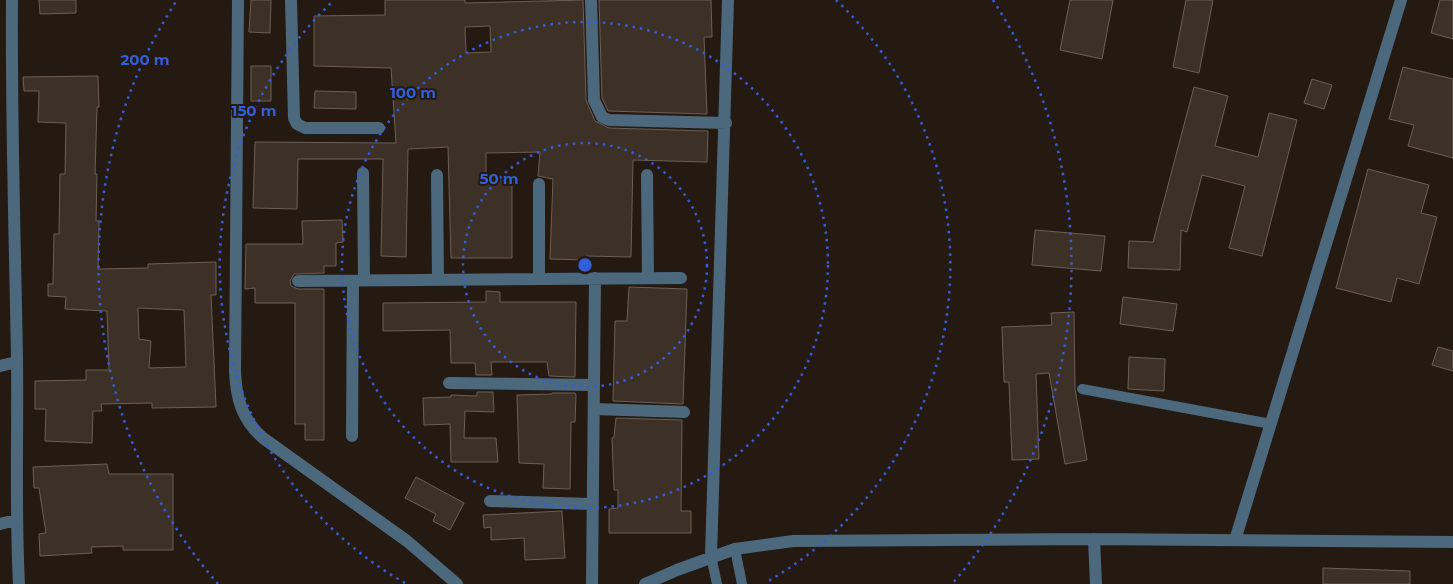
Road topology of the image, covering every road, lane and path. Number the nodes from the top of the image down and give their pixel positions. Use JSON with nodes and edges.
{"nodes":[{"id":1,"x":12,"y":0,"type":"edge"},
{"id":2,"x":238,"y":0,"type":"edge"},
{"id":3,"x":291,"y":0,"type":"edge"},
{"id":4,"x":591,"y":0,"type":"edge"},
{"id":5,"x":728,"y":0,"type":"edge"},
{"id":6,"x":1401,"y":0,"type":"edge"},
{"id":7,"x":6,"y":73,"type":"edge"},
{"id":8,"x":726,"y":123,"type":"junction"},
{"id":9,"x":379,"y":128,"type":"dead end"},
{"id":10,"x":363,"y":173,"type":"dead end"},
{"id":11,"x":437,"y":175,"type":"dead end"},
{"id":12,"x":647,"y":175,"type":"dead end"},
{"id":13,"x":538,"y":184,"type":"dead end"},
{"id":14,"x":6,"y":193,"type":"edge"},
{"id":15,"x":595,"y":278,"type":"junction"},
{"id":16,"x":648,"y":278,"type":"junction"},
{"id":17,"x":681,"y":278,"type":"dead end"},
{"id":18,"x":539,"y":279,"type":"junction"},
{"id":19,"x":358,"y":280,"type":"junction"},
{"id":20,"x":438,"y":280,"type":"junction"},
{"id":21,"x":298,"y":281,"type":"dead end"},
{"id":22,"x":17,"y":362,"type":"junction"},
{"id":23,"x":0,"y":366,"type":"edge"},
{"id":24,"x":449,"y":383,"type":"dead end"},
{"id":25,"x":594,"y":385,"type":"junction"},
{"id":26,"x":1082,"y":389,"type":"dead end"},
{"id":27,"x":594,"y":409,"type":"junction"},
{"id":28,"x":684,"y":412,"type":"dead end"},
{"id":29,"x":1271,"y":424,"type":"junction"},
{"id":30,"x":352,"y":436,"type":"dead end"},
{"id":31,"x":490,"y":501,"type":"dead end"},
{"id":32,"x":592,"y":504,"type":"junction"},
{"id":33,"x":16,"y":520,"type":"junction"},
{"id":34,"x":0,"y":524,"type":"edge"},
{"id":35,"x":1094,"y":539,"type":"junction"},
{"id":36,"x":1235,"y":540,"type":"junction"},
{"id":37,"x":1453,"y":542,"type":"edge"},
{"id":38,"x":735,"y":549,"type":"junction"},
{"id":39,"x":711,"y":556,"type":"junction"},
{"id":40,"x":19,"y":584,"type":"edge"},
{"id":41,"x":457,"y":584,"type":"edge"},
{"id":42,"x":592,"y":584,"type":"edge"},
{"id":43,"x":645,"y":584,"type":"edge"},
{"id":44,"x":717,"y":584,"type":"edge"},
{"id":45,"x":742,"y":584,"type":"edge"},
{"id":46,"x":1096,"y":584,"type":"edge"}],
"edges":[{"from":1,"to":7,"type":"street"},
{"from":2,"to":41,"type":"street"},
{"from":3,"to":9,"type":"street"},
{"from":4,"to":8,"type":"street"},
{"from":5,"to":8,"type":"street"},
{"from":6,"to":29,"type":"street"},
{"from":7,"to":14,"type":"street"},
{"from":8,"to":39,"type":"street"},
{"from":10,"to":19,"type":"street"},
{"from":11,"to":20,"type":"street"},
{"from":12,"to":16,"type":"street"},
{"from":13,"to":18,"type":"street"},
{"from":14,"to":22,"type":"street"},
{"from":15,"to":16,"type":"street"},
{"from":15,"to":18,"type":"street"},
{"from":15,"to":25,"type":"street"},
{"from":16,"to":17,"type":"street"},
{"from":18,"to":20,"type":"street"},
{"from":19,"to":20,"type":"street"},
{"from":19,"to":21,"type":"street"},
{"from":19,"to":30,"type":"street"},
{"from":22,"to":23,"type":"street"},
{"from":22,"to":33,"type":"street"},
{"from":24,"to":25,"type":"street"},
{"from":25,"to":27,"type":"street"},
{"from":26,"to":29,"type":"lane"},
{"from":27,"to":28,"type":"street"},
{"from":27,"to":32,"type":"street"},
{"from":29,"to":36,"type":"street"},
{"from":31,"to":32,"type":"street"},
{"from":32,"to":42,"type":"street"},
{"from":33,"to":34,"type":"street"},
{"from":33,"to":40,"type":"street"},
{"from":35,"to":36,"type":"street"},
{"from":35,"to":38,"type":"street"},
{"from":35,"to":46,"type":"street"},
{"from":36,"to":37,"type":"street"},
{"from":38,"to":39,"type":"street"},
{"from":38,"to":45,"type":"lane"},
{"from":39,"to":43,"type":"street"},
{"from":39,"to":44,"type":"lane"}]}
